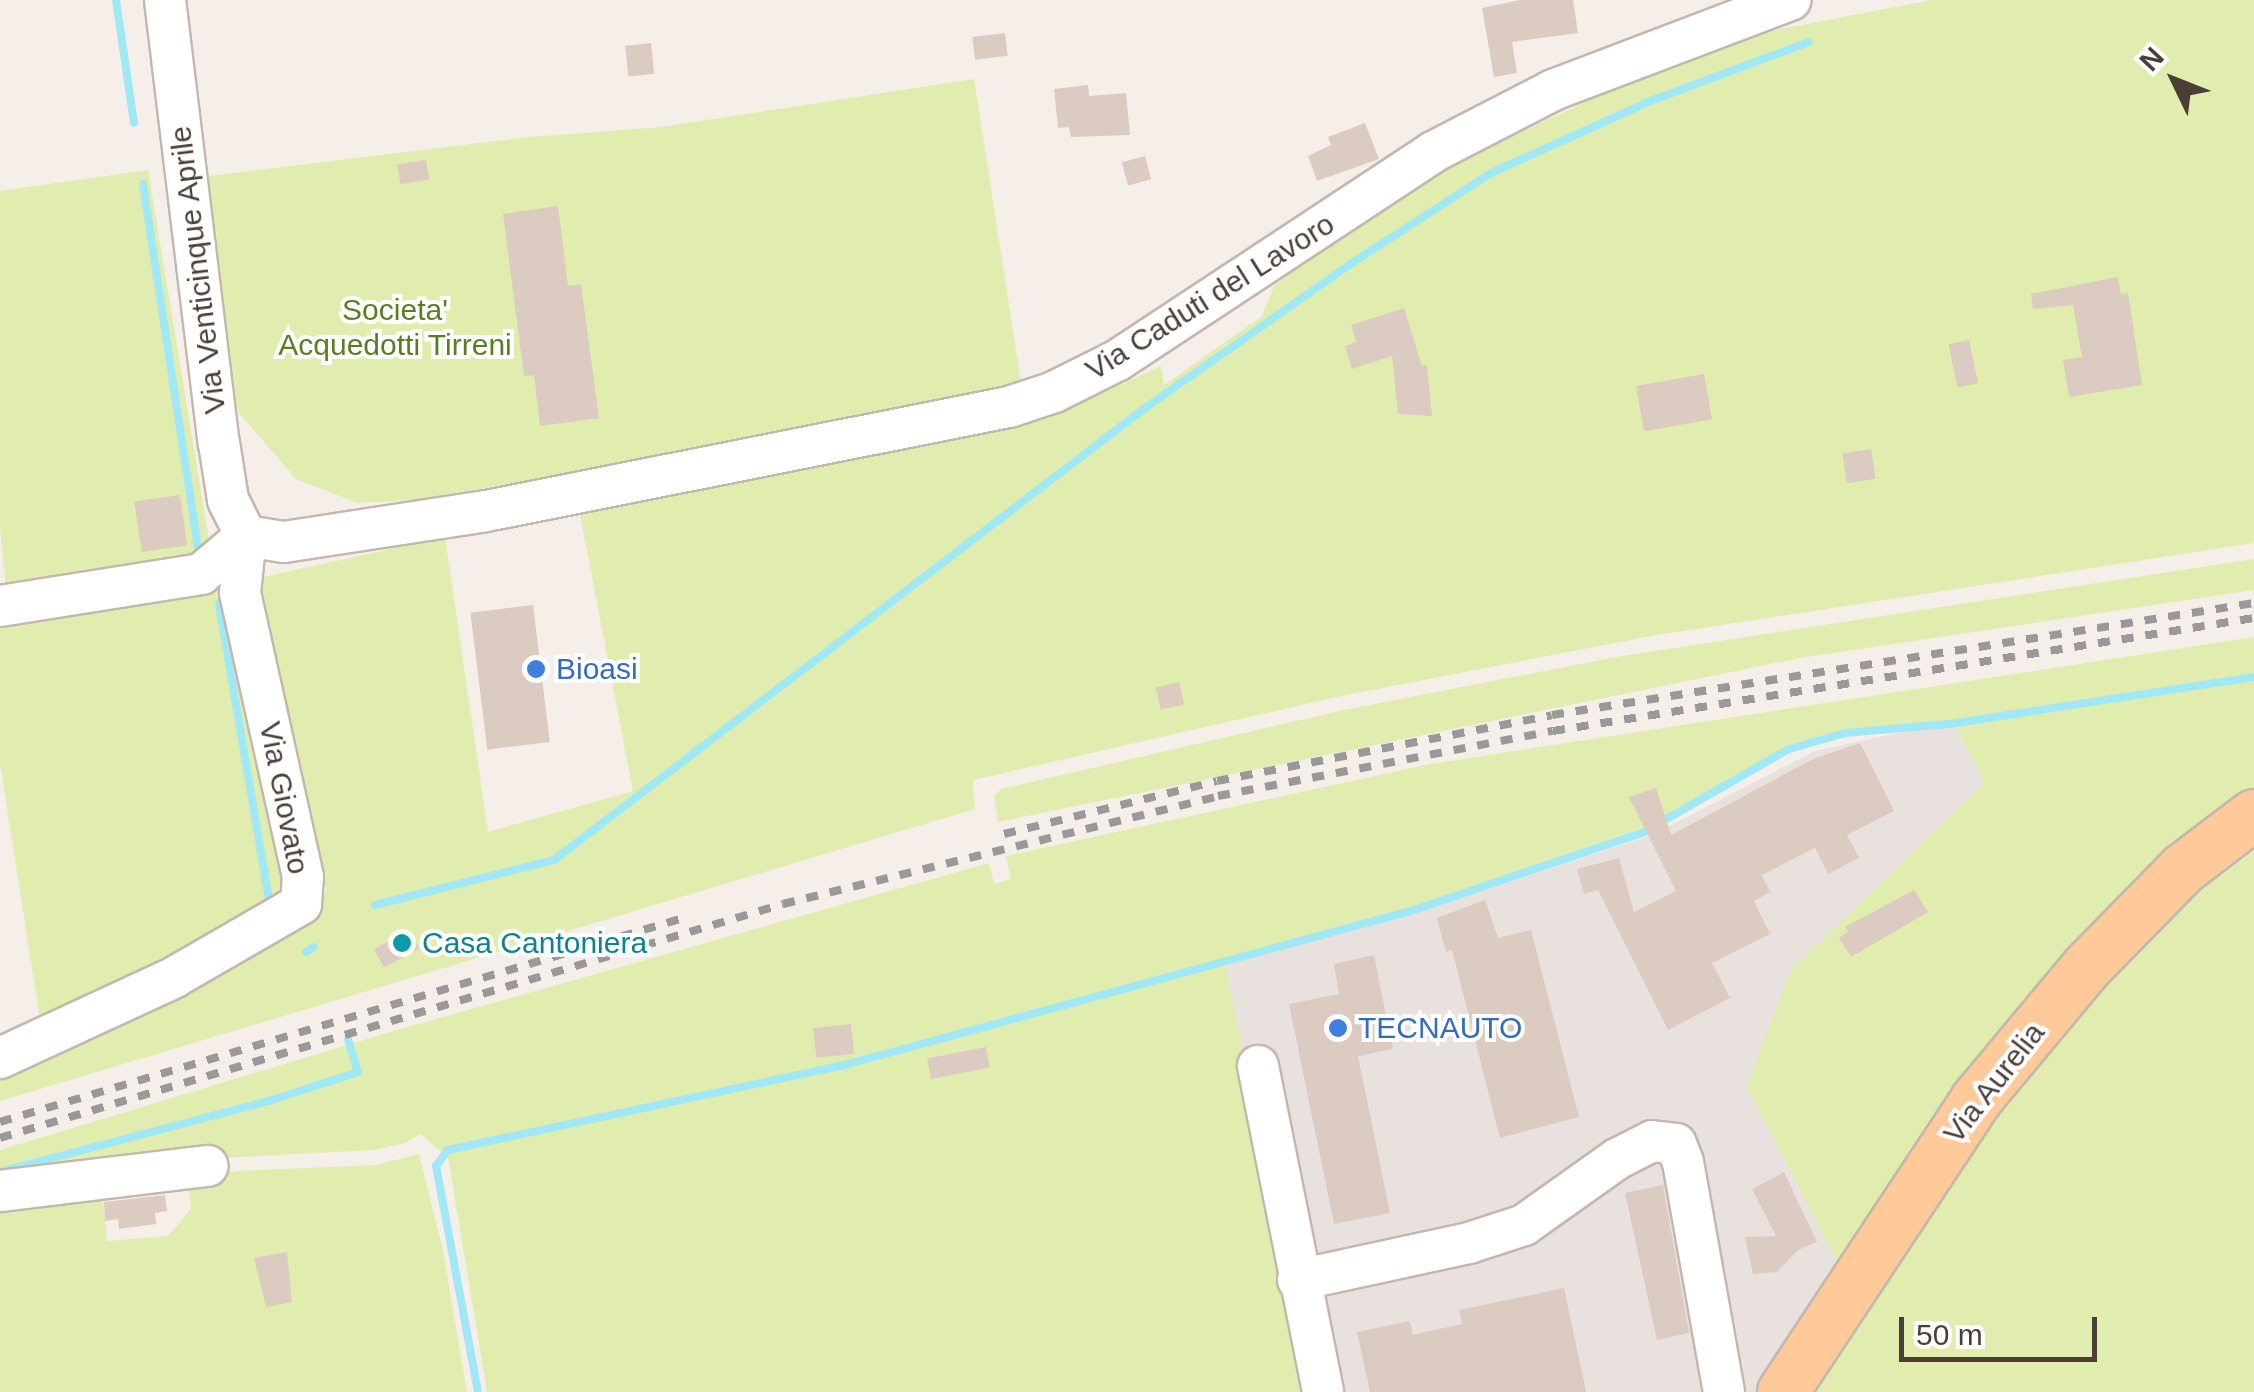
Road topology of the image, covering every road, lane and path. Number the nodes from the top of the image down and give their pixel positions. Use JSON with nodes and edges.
{"nodes":[{"id":1,"x":164,"y":0,"type":"edge"},
{"id":2,"x":1790,"y":0,"type":"edge"},
{"id":3,"x":246,"y":536,"type":"junction"},
{"id":4,"x":0,"y":606,"type":"edge"},
{"id":5,"x":2254,"y":815,"type":"edge"},
{"id":6,"x":0,"y":1058,"type":"edge"},
{"id":7,"x":1258,"y":1066,"type":"dead end"},
{"id":8,"x":207,"y":1166,"type":"dead end"},
{"id":9,"x":0,"y":1191,"type":"edge"},
{"id":10,"x":1298,"y":1280,"type":"junction"},
{"id":11,"x":1323,"y":1392,"type":"edge"},
{"id":12,"x":1724,"y":1392,"type":"edge"},
{"id":13,"x":1783,"y":1392,"type":"edge"}],
"edges":[{"from":1,"to":3,"type":"street","name":"Via Venticinque Aprile"},
{"from":2,"to":3,"type":"street","name":"Via Caduti del Lavoro"},
{"from":3,"to":4,"type":"street"},
{"from":3,"to":6,"type":"street","name":"Via Giovato"},
{"from":5,"to":13,"type":"main road","name":"Via Aurelia"},
{"from":7,"to":10,"type":"street"},
{"from":8,"to":9,"type":"street"},
{"from":10,"to":11,"type":"street"},
{"from":10,"to":12,"type":"street"}]}
